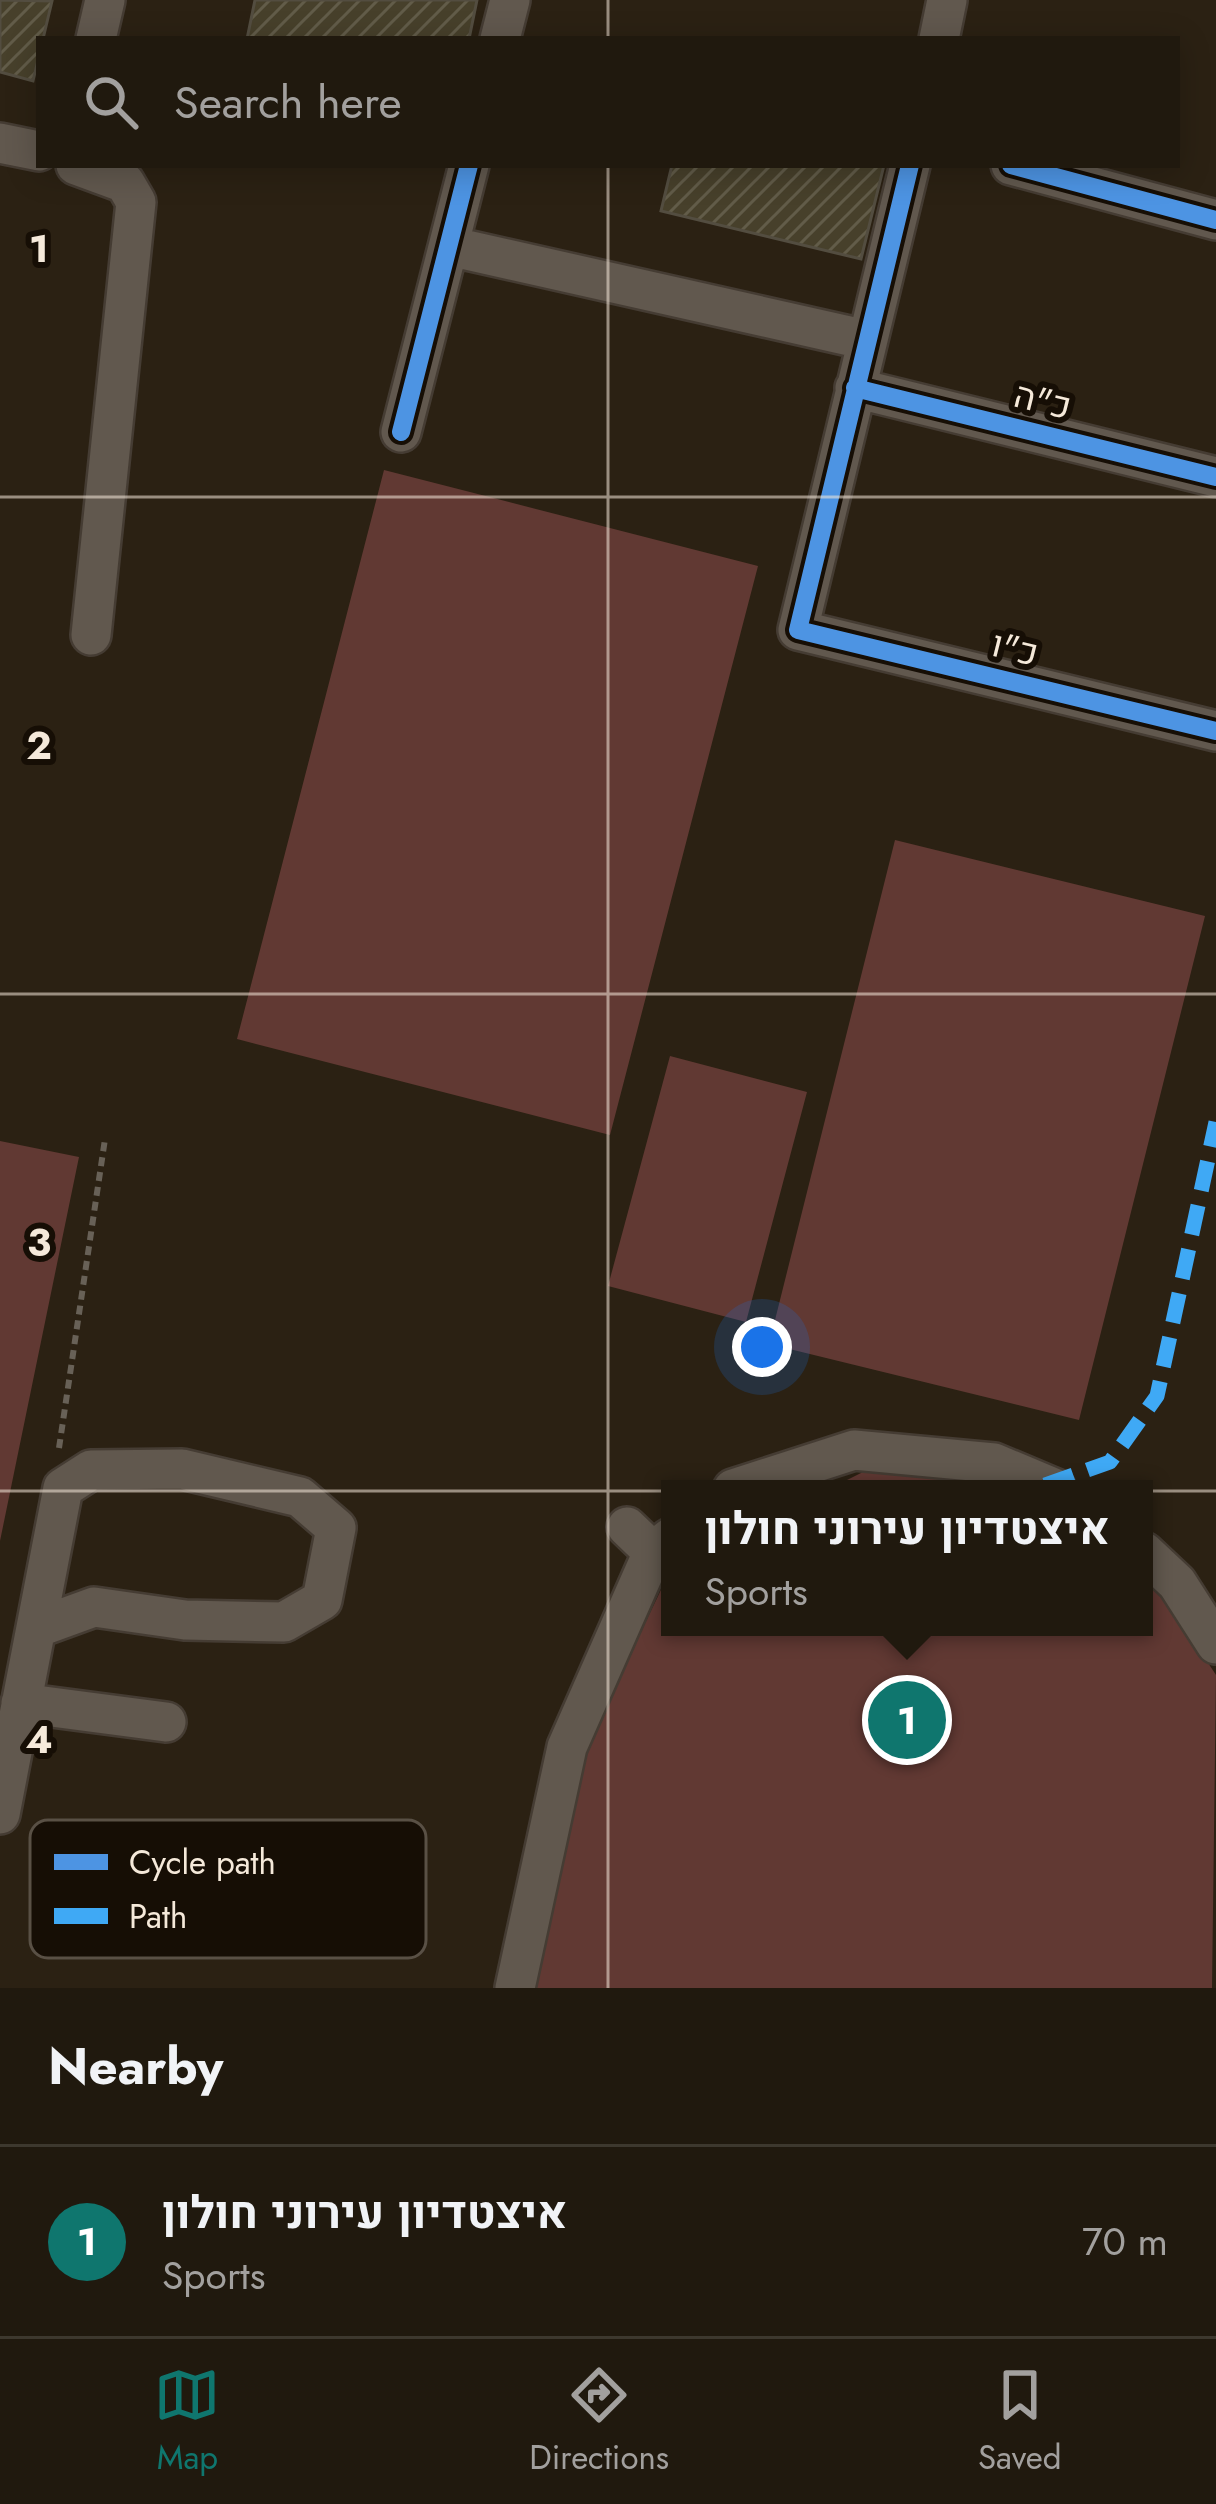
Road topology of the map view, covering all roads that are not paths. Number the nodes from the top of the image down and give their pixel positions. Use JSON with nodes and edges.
{"nodes":[{"id":1,"x":105,"y":0,"type":"edge"},
{"id":2,"x":510,"y":0,"type":"edge"},
{"id":3,"x":947,"y":0,"type":"edge"},
{"id":4,"x":97,"y":36,"type":"edge"},
{"id":5,"x":501,"y":36,"type":"edge"},
{"id":6,"x":940,"y":36,"type":"edge"},
{"id":7,"x":0,"y":143,"type":"edge"},
{"id":8,"x":36,"y":150,"type":"edge"},
{"id":9,"x":84,"y":168,"type":"edge"},
{"id":10,"x":468,"y":168,"type":"edge"},
{"id":11,"x":909,"y":168,"type":"edge"},
{"id":12,"x":1022,"y":168,"type":"edge"},
{"id":13,"x":1216,"y":220,"type":"edge"},
{"id":14,"x":449,"y":246,"type":"junction"},
{"id":15,"x":867,"y":340,"type":"junction"},
{"id":16,"x":855,"y":388,"type":"junction"},
{"id":17,"x":401,"y":432,"type":"dead end"},
{"id":18,"x":1216,"y":477,"type":"edge"},
{"id":19,"x":91,"y":635,"type":"dead end"},
{"id":20,"x":1216,"y":731,"type":"edge"},
{"id":21,"x":761,"y":1480,"type":"edge"},
{"id":22,"x":1035,"y":1480,"type":"edge"},
{"id":23,"x":650,"y":1539,"type":"edge"},
{"id":24,"x":1153,"y":1560,"type":"edge"},
{"id":25,"x":39,"y":1627,"type":"junction"},
{"id":26,"x":1216,"y":1644,"type":"edge"},
{"id":27,"x":21,"y":1703,"type":"junction"},
{"id":28,"x":166,"y":1722,"type":"dead end"},
{"id":29,"x":0,"y":1814,"type":"edge"},
{"id":30,"x":515,"y":1988,"type":"edge"}],
"edges":[{"from":1,"to":4,"type":"street"},
{"from":2,"to":5,"type":"street"},
{"from":3,"to":6,"type":"street"},
{"from":7,"to":8,"type":"street"},
{"from":9,"to":19,"type":"street"},
{"from":10,"to":14,"type":"street"},
{"from":11,"to":15,"type":"street"},
{"from":12,"to":13,"type":"street"},
{"from":14,"to":15,"type":"street"},
{"from":14,"to":17,"type":"street"},
{"from":15,"to":16,"type":"street"},
{"from":16,"to":18,"type":"street","name":"כ\"ה"},
{"from":16,"to":20,"type":"street","name":"כ\"ו"},
{"from":21,"to":22,"type":"street"},
{"from":23,"to":30,"type":"street"},
{"from":24,"to":26,"type":"street"},
{"from":25,"to":25,"type":"street"},
{"from":25,"to":27,"type":"street"},
{"from":27,"to":28,"type":"street"},
{"from":27,"to":29,"type":"street"}]}
